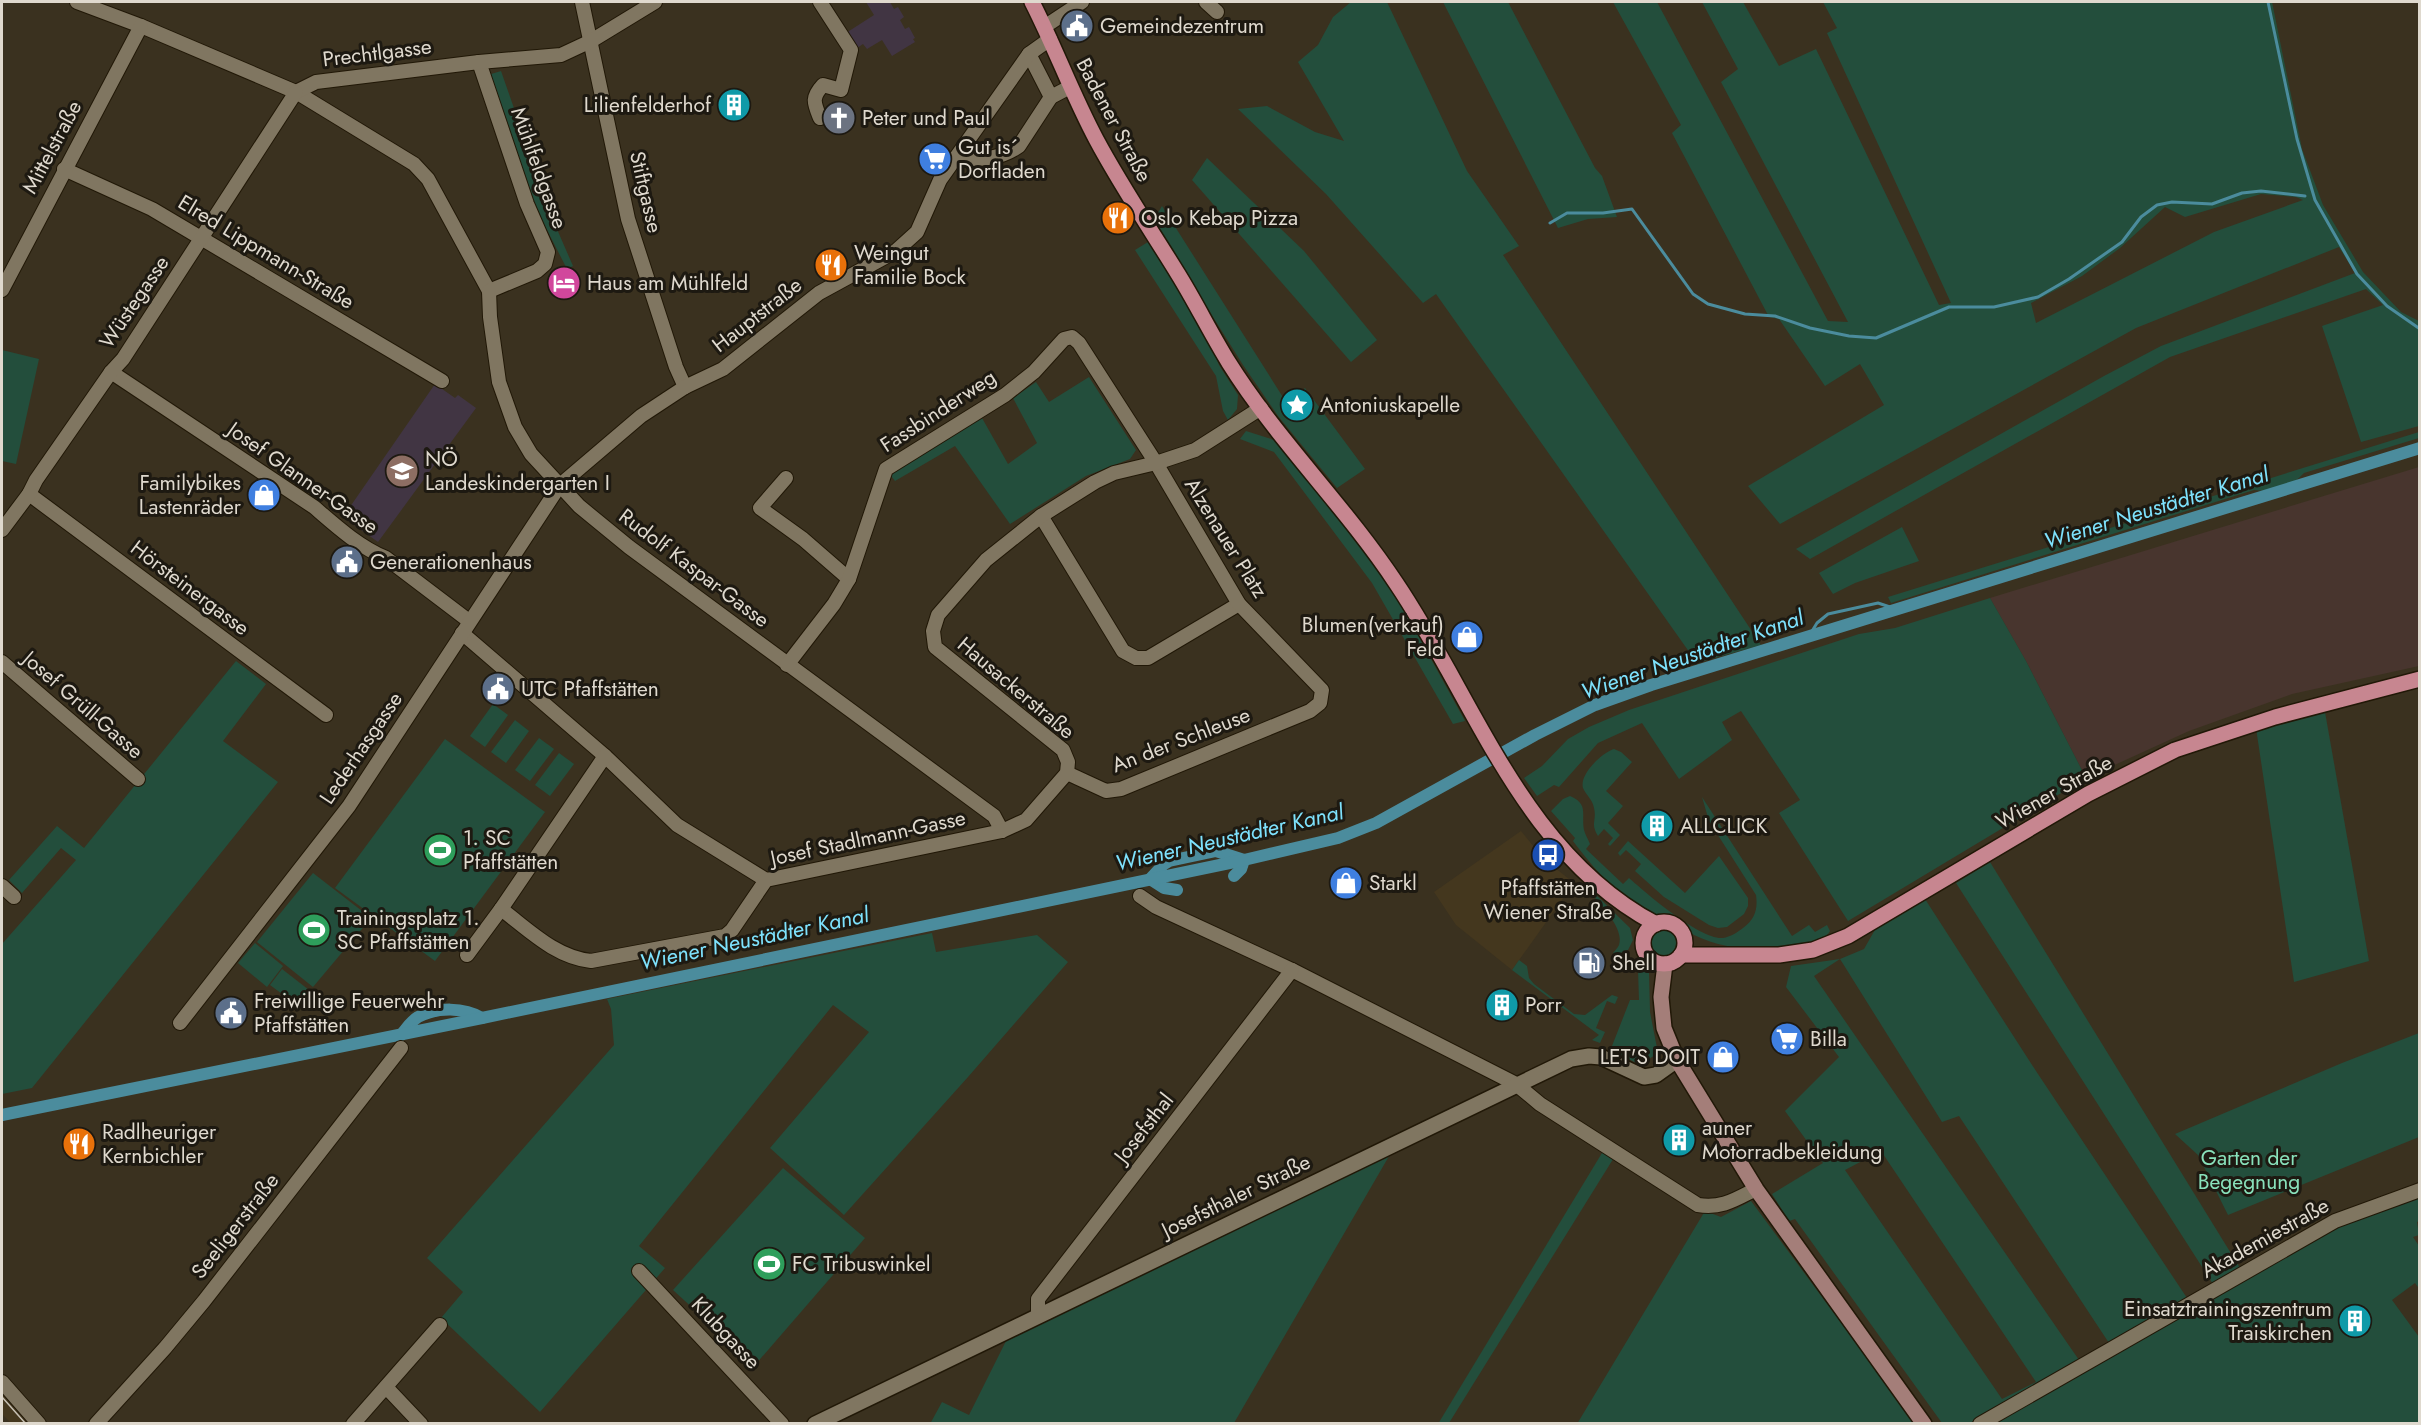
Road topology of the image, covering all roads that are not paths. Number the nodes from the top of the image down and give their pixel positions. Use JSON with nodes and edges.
{"nodes":[{"id":1,"x":77,"y":2,"type":"edge"},
{"id":2,"x":582,"y":2,"type":"edge"},
{"id":3,"x":655,"y":2,"type":"edge"},
{"id":4,"x":820,"y":2,"type":"edge"},
{"id":5,"x":1032,"y":2,"type":"edge"},
{"id":6,"x":1082,"y":2,"type":"edge"},
{"id":7,"x":1206,"y":2,"type":"edge"},
{"id":8,"x":1217,"y":12,"type":"dead end"},
{"id":9,"x":141,"y":26,"type":"junction"},
{"id":10,"x":1047,"y":33,"type":"junction"},
{"id":11,"x":591,"y":41,"type":"junction"},
{"id":12,"x":1029,"y":54,"type":"junction"},
{"id":13,"x":479,"y":62,"type":"junction"},
{"id":14,"x":1070,"y":87,"type":"junction"},
{"id":15,"x":296,"y":92,"type":"junction"},
{"id":16,"x":1051,"y":97,"type":"junction"},
{"id":17,"x":820,"y":118,"type":"dead end"},
{"id":18,"x":954,"y":159,"type":"junction"},
{"id":19,"x":64,"y":169,"type":"junction"},
{"id":20,"x":201,"y":237,"type":"junction"},
{"id":21,"x":2,"y":290,"type":"edge"},
{"id":22,"x":489,"y":291,"type":"junction"},
{"id":23,"x":1072,"y":337,"type":"joint"},
{"id":24,"x":111,"y":372,"type":"junction"},
{"id":25,"x":442,"y":381,"type":"dead end"},
{"id":26,"x":685,"y":387,"type":"junction"},
{"id":27,"x":1261,"y":408,"type":"junction"},
{"id":28,"x":1156,"y":463,"type":"junction"},
{"id":29,"x":786,"y":478,"type":"dead end"},
{"id":30,"x":560,"y":485,"type":"junction"},
{"id":31,"x":29,"y":494,"type":"junction"},
{"id":32,"x":1041,"y":516,"type":"junction"},
{"id":33,"x":2,"y":530,"type":"edge"},
{"id":34,"x":849,"y":579,"type":"junction"},
{"id":35,"x":1239,"y":604,"type":"junction"},
{"id":36,"x":469,"y":621,"type":"junction"},
{"id":37,"x":462,"y":633,"type":"junction"},
{"id":38,"x":2,"y":662,"type":"edge"},
{"id":39,"x":787,"y":665,"type":"junction"},
{"id":40,"x":2420,"y":679,"type":"edge"},
{"id":41,"x":1310,"y":711,"type":"joint"},
{"id":42,"x":326,"y":715,"type":"dead end"},
{"id":43,"x":605,"y":756,"type":"junction"},
{"id":44,"x":1067,"y":774,"type":"junction"},
{"id":45,"x":138,"y":779,"type":"dead end"},
{"id":46,"x":1002,"y":831,"type":"junction"},
{"id":47,"x":766,"y":880,"type":"junction"},
{"id":48,"x":2,"y":886,"type":"edge"},
{"id":49,"x":1140,"y":896,"type":"dead end"},
{"id":50,"x":14,"y":897,"type":"dead end"},
{"id":51,"x":1619,"y":902,"type":"junction"},
{"id":52,"x":501,"y":909,"type":"junction"},
{"id":53,"x":1656,"y":924,"type":"junction"},
{"id":54,"x":1644,"y":935,"type":"junction"},
{"id":55,"x":1683,"y":936,"type":"junction"},
{"id":56,"x":1720,"y":954,"type":"junction"},
{"id":57,"x":467,"y":955,"type":"dead end"},
{"id":58,"x":1681,"y":955,"type":"junction"},
{"id":59,"x":1665,"y":964,"type":"junction"},
{"id":60,"x":1292,"y":970,"type":"junction"},
{"id":61,"x":180,"y":1023,"type":"dead end"},
{"id":62,"x":400,"y":1048,"type":"dead end"},
{"id":63,"x":1677,"y":1060,"type":"junction"},
{"id":64,"x":1516,"y":1084,"type":"junction"},
{"id":65,"x":1756,"y":1189,"type":"junction"},
{"id":66,"x":2420,"y":1190,"type":"edge"},
{"id":67,"x":639,"y":1271,"type":"dead end"},
{"id":68,"x":1038,"y":1315,"type":"junction"},
{"id":69,"x":440,"y":1325,"type":"dead end"},
{"id":70,"x":2,"y":1382,"type":"edge"},
{"id":71,"x":386,"y":1387,"type":"junction"},
{"id":72,"x":39,"y":1424,"type":"edge"},
{"id":73,"x":96,"y":1424,"type":"edge"},
{"id":74,"x":353,"y":1424,"type":"edge"},
{"id":75,"x":421,"y":1424,"type":"edge"},
{"id":76,"x":782,"y":1424,"type":"edge"},
{"id":77,"x":815,"y":1424,"type":"edge"},
{"id":78,"x":1924,"y":1424,"type":"edge"},
{"id":79,"x":1980,"y":1424,"type":"edge"}],
"edges":[{"from":1,"to":9,"type":"street"},
{"from":2,"to":11,"type":"street","name":"Stiftgasse"},
{"from":3,"to":11,"type":"street","name":"Prechtlgasse"},
{"from":4,"to":17,"type":"street"},
{"from":5,"to":10,"type":"main road","name":"Badener Straße"},
{"from":6,"to":10,"type":"street","name":"Hauptstraße"},
{"from":7,"to":8,"type":"street"},
{"from":9,"to":15,"type":"street"},
{"from":9,"to":19,"type":"street","name":"Mittelstraße"},
{"from":10,"to":12,"type":"street","name":"Hauptstraße"},
{"from":10,"to":14,"type":"main road","name":"Badener Straße"},
{"from":11,"to":13,"type":"street","name":"Prechtlgasse"},
{"from":11,"to":26,"type":"street","name":"Stiftgasse"},
{"from":12,"to":16,"type":"street"},
{"from":12,"to":18,"type":"street","name":"Hauptstraße"},
{"from":13,"to":15,"type":"street","name":"Prechtlgasse"},
{"from":13,"to":22,"type":"street","name":"Mühlfeldgasse"},
{"from":14,"to":16,"type":"street"},
{"from":14,"to":27,"type":"main road","name":"Badener Straße"},
{"from":15,"to":20,"type":"street","name":"Wüstegasse"},
{"from":15,"to":22,"type":"street","name":"Rudolf Kaspar-Gasse"},
{"from":16,"to":18,"type":"street"},
{"from":18,"to":26,"type":"street","name":"Hauptstraße"},
{"from":19,"to":20,"type":"street","name":"Elred Lippmann-Straße"},
{"from":19,"to":21,"type":"street","name":"Mittelstraße"},
{"from":20,"to":24,"type":"street","name":"Wüstegasse"},
{"from":20,"to":25,"type":"street","name":"Elred Lippmann-Straße"},
{"from":22,"to":30,"type":"street","name":"Rudolf Kaspar-Gasse"},
{"from":23,"to":28,"type":"street","name":"Alzenauer Platz"},
{"from":23,"to":34,"type":"street","name":"Fassbinderweg"},
{"from":24,"to":31,"type":"street","name":"Wüstegasse"},
{"from":24,"to":36,"type":"street","name":"Josef Glanner-Gasse"},
{"from":26,"to":30,"type":"street","name":"Hauptstraße"},
{"from":27,"to":28,"type":"street","name":"Hausackerstraße"},
{"from":27,"to":51,"type":"main road","name":"Wiener Straße"},
{"from":28,"to":32,"type":"street","name":"Hausackerstraße"},
{"from":28,"to":35,"type":"street","name":"Alzenauer Platz"},
{"from":29,"to":34,"type":"street"},
{"from":30,"to":36,"type":"street","name":"Lederhasgasse"},
{"from":30,"to":39,"type":"street","name":"Rudolf Kaspar-Gasse"},
{"from":31,"to":33,"type":"street","name":"Wüstegasse"},
{"from":31,"to":42,"type":"street","name":"Hörsteinergasse"},
{"from":32,"to":35,"type":"street"},
{"from":32,"to":44,"type":"street","name":"Hausackerstraße"},
{"from":34,"to":39,"type":"street","name":"Fassbinderweg"},
{"from":35,"to":41,"type":"street","name":"Alzenauer Platz"},
{"from":36,"to":37,"type":"street","name":"Lederhasgasse"},
{"from":37,"to":43,"type":"street"},
{"from":37,"to":61,"type":"street","name":"Lederhasgasse"},
{"from":38,"to":45,"type":"street","name":"Josef Grüll-Gasse"},
{"from":39,"to":46,"type":"street","name":"Rudolf Kaspar-Gasse"},
{"from":40,"to":56,"type":"main road","name":"Wiener Straße"},
{"from":41,"to":44,"type":"street","name":"An der Schleuse"},
{"from":43,"to":47,"type":"street"},
{"from":43,"to":52,"type":"street"},
{"from":44,"to":46,"type":"street","name":"Hausackerstraße"},
{"from":46,"to":47,"type":"street","name":"Josef Stadlmann-Gasse"},
{"from":47,"to":52,"type":"street","name":"Josef Stadlmann-Gasse"},
{"from":48,"to":50,"type":"street"},
{"from":49,"to":60,"type":"street"},
{"from":51,"to":53,"type":"main road","name":"Wiener Straße"},
{"from":51,"to":54,"type":"main road","name":"Wiener Straße"},
{"from":52,"to":57,"type":"street"},
{"from":53,"to":54,"type":"main road"},
{"from":53,"to":55,"type":"main road","name":"Wiener Straße"},
{"from":54,"to":59,"type":"main road","name":"Wiener Straße"},
{"from":55,"to":56,"type":"main road","name":"Wiener Straße"},
{"from":55,"to":58,"type":"main road"},
{"from":56,"to":58,"type":"main road","name":"Wiener Straße"},
{"from":58,"to":59,"type":"main road","name":"Wiener Straße"},
{"from":59,"to":63,"type":"main road"},
{"from":60,"to":64,"type":"street"},
{"from":60,"to":68,"type":"street","name":"Josefsthal"},
{"from":62,"to":73,"type":"street","name":"Seeligerstraße"},
{"from":63,"to":64,"type":"street","name":"Josefsthaler Straße"},
{"from":63,"to":65,"type":"main road"},
{"from":64,"to":65,"type":"street"},
{"from":64,"to":68,"type":"street","name":"Josefsthaler Straße"},
{"from":65,"to":78,"type":"main road"},
{"from":66,"to":79,"type":"street","name":"Akademiestraße"},
{"from":67,"to":76,"type":"street","name":"Klubgasse"},
{"from":68,"to":77,"type":"street","name":"Josefsthaler Straße"},
{"from":69,"to":71,"type":"street"},
{"from":70,"to":72,"type":"street"},
{"from":71,"to":74,"type":"street"},
{"from":71,"to":75,"type":"street"}]}
